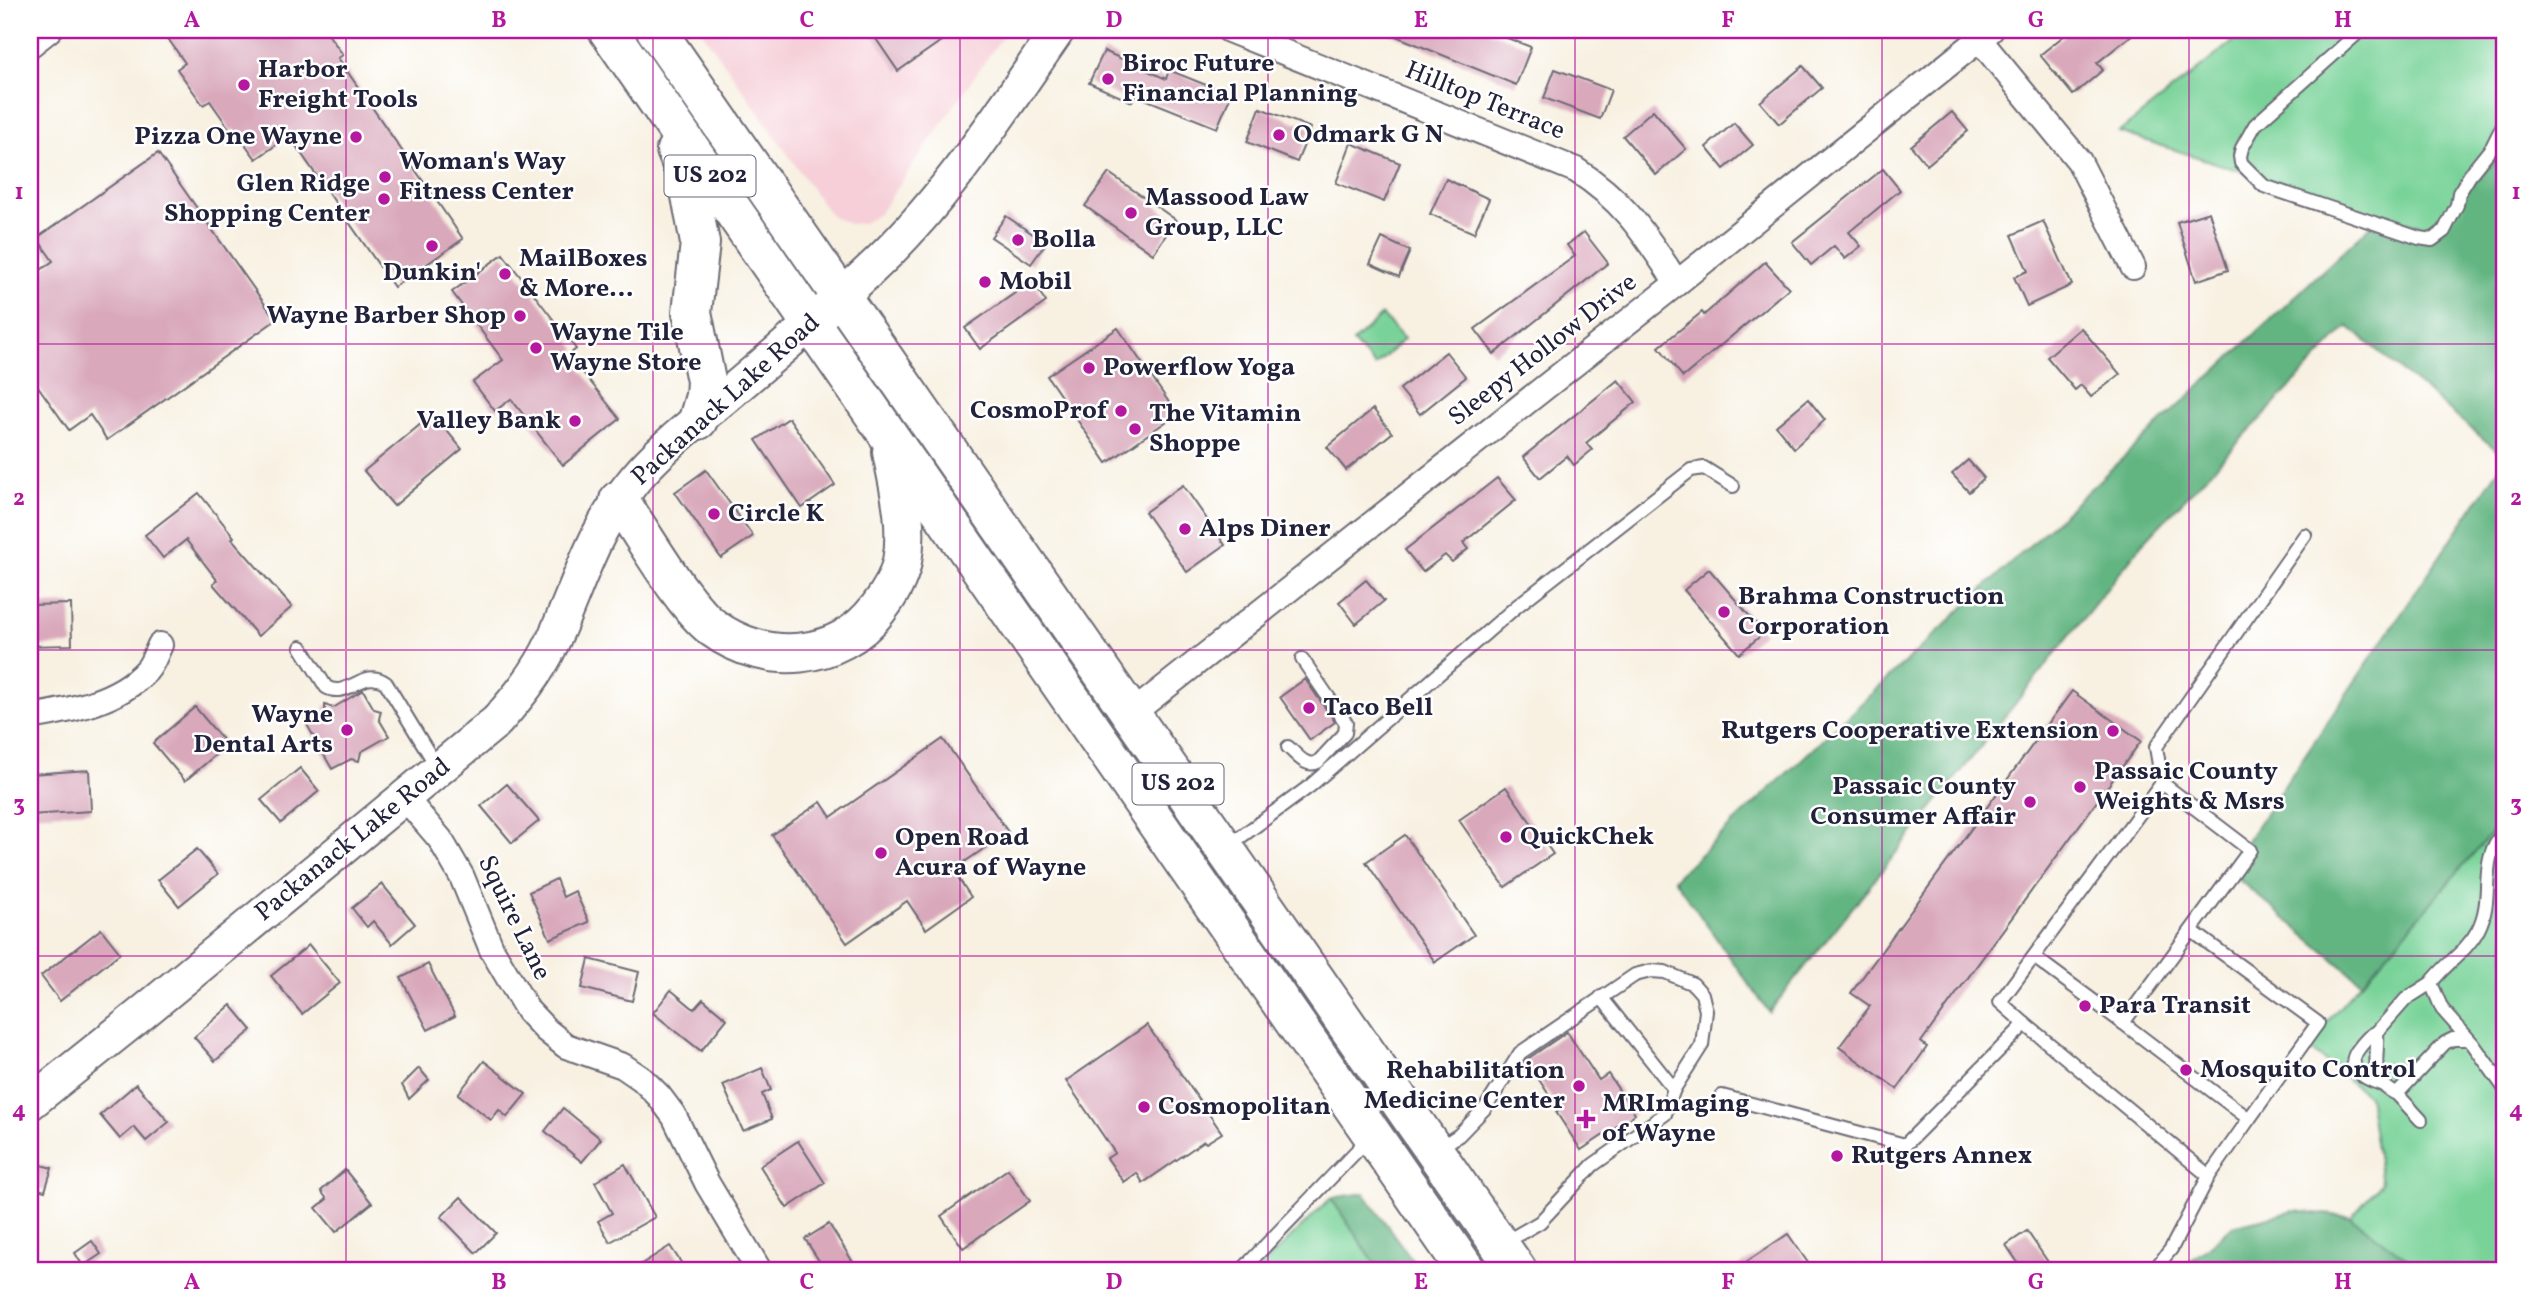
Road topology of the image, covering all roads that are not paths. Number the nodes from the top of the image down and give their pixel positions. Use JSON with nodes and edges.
{"nodes":[{"id":1,"x":49,"y":30,"type":"edge"},
{"id":2,"x":608,"y":30,"type":"edge"},
{"id":3,"x":656,"y":30,"type":"edge"},
{"id":4,"x":1058,"y":30,"type":"edge"},
{"id":5,"x":1229,"y":30,"type":"edge"},
{"id":6,"x":2361,"y":30,"type":"edge"},
{"id":7,"x":1985,"y":35,"type":"edge"},
{"id":8,"x":30,"y":45,"type":"edge"},
{"id":9,"x":654,"y":96,"type":"junction"},
{"id":10,"x":2505,"y":121,"type":"edge"},
{"id":11,"x":2133,"y":267,"type":"dead end"},
{"id":12,"x":1677,"y":283,"type":"junction"},
{"id":13,"x":841,"y":296,"type":"junction"},
{"id":14,"x":811,"y":323,"type":"junction"},
{"id":15,"x":698,"y":420,"type":"junction"},
{"id":16,"x":890,"y":439,"type":"junction"},
{"id":17,"x":1733,"y":486,"type":"dead end"},
{"id":18,"x":619,"y":500,"type":"junction"},
{"id":19,"x":2305,"y":534,"type":"dead end"},
{"id":20,"x":160,"y":645,"type":"dead end"},
{"id":21,"x":301,"y":646,"type":"dead end"},
{"id":22,"x":1302,"y":660,"type":"dead end"},
{"id":23,"x":1130,"y":715,"type":"junction"},
{"id":24,"x":30,"y":717,"type":"edge"},
{"id":25,"x":1288,"y":747,"type":"dead end"},
{"id":26,"x":439,"y":770,"type":"junction"},
{"id":27,"x":2162,"y":783,"type":"junction"},
{"id":28,"x":405,"y":797,"type":"junction"},
{"id":29,"x":2505,"y":831,"type":"edge"},
{"id":30,"x":1223,"y":849,"type":"junction"},
{"id":31,"x":2192,"y":930,"type":"junction"},
{"id":32,"x":2034,"y":957,"type":"junction"},
{"id":33,"x":2431,"y":983,"type":"junction"},
{"id":34,"x":1601,"y":997,"type":"junction"},
{"id":35,"x":2123,"y":1023,"type":"junction"},
{"id":36,"x":2025,"y":1024,"type":"junction"},
{"id":37,"x":2377,"y":1032,"type":"junction"},
{"id":38,"x":2467,"y":1039,"type":"junction"},
{"id":39,"x":2381,"y":1084,"type":"junction"},
{"id":40,"x":1674,"y":1089,"type":"junction"},
{"id":41,"x":2505,"y":1089,"type":"edge"},
{"id":42,"x":2397,"y":1094,"type":"junction"},
{"id":43,"x":1722,"y":1096,"type":"dead end"},
{"id":44,"x":30,"y":1103,"type":"edge"},
{"id":45,"x":2249,"y":1119,"type":"junction"},
{"id":46,"x":2421,"y":1120,"type":"dead end"},
{"id":47,"x":1373,"y":1134,"type":"junction"},
{"id":48,"x":1433,"y":1152,"type":"junction"},
{"id":49,"x":2209,"y":1176,"type":"junction"},
{"id":50,"x":1508,"y":1258,"type":"edge"},
{"id":51,"x":760,"y":1270,"type":"edge"},
{"id":52,"x":1242,"y":1270,"type":"edge"},
{"id":53,"x":1466,"y":1270,"type":"edge"},
{"id":54,"x":2154,"y":1270,"type":"edge"}],
"edges":[{"from":1,"to":8,"type":"street"},
{"from":2,"to":9,"type":"highway","number":"US 202"},
{"from":3,"to":13,"type":"highway","number":"US 202"},
{"from":4,"to":13,"type":"street","name":"Packanack Lake Road"},
{"from":5,"to":12,"type":"street","name":"Hilltop Terrace"},
{"from":6,"to":10,"type":"lane"},
{"from":7,"to":11,"type":"street"},
{"from":7,"to":12,"type":"street","name":"Sleepy Hollow Drive"},
{"from":9,"to":14,"type":"highway","number":"US 202"},
{"from":9,"to":15,"type":"highway"},
{"from":12,"to":23,"type":"street","name":"Sleepy Hollow Drive"},
{"from":13,"to":14,"type":"street","name":"Packanack Lake Road"},
{"from":13,"to":23,"type":"highway","number":"US 202"},
{"from":14,"to":15,"type":"street","name":"Packanack Lake Road"},
{"from":14,"to":16,"type":"highway","number":"US 202"},
{"from":15,"to":18,"type":"street","name":"Packanack Lake Road"},
{"from":16,"to":18,"type":"highway"},
{"from":16,"to":47,"type":"highway","number":"US 202"},
{"from":17,"to":30,"type":"lane"},
{"from":18,"to":26,"type":"street","name":"Packanack Lake Road"},
{"from":19,"to":27,"type":"lane"},
{"from":20,"to":24,"type":"street"},
{"from":21,"to":26,"type":"lane"},
{"from":22,"to":25,"type":"lane"},
{"from":23,"to":30,"type":"highway","number":"US 202"},
{"from":26,"to":28,"type":"street","name":"Packanack Lake Road"},
{"from":27,"to":31,"type":"lane"},
{"from":27,"to":32,"type":"lane"},
{"from":28,"to":44,"type":"street","name":"Packanack Lake Road"},
{"from":28,"to":51,"type":"street","name":"Squire Lane"},
{"from":29,"to":33,"type":"lane"},
{"from":30,"to":48,"type":"highway","number":"US 202"},
{"from":31,"to":35,"type":"lane"},
{"from":31,"to":45,"type":"lane"},
{"from":32,"to":35,"type":"lane"},
{"from":32,"to":36,"type":"lane"},
{"from":33,"to":37,"type":"lane"},
{"from":33,"to":38,"type":"lane"},
{"from":34,"to":40,"type":"lane"},
{"from":34,"to":40,"type":"lane"},
{"from":34,"to":48,"type":"lane"},
{"from":35,"to":45,"type":"lane"},
{"from":36,"to":43,"type":"lane"},
{"from":36,"to":49,"type":"lane"},
{"from":37,"to":39,"type":"lane"},
{"from":37,"to":39,"type":"lane"},
{"from":38,"to":41,"type":"lane"},
{"from":38,"to":42,"type":"lane"},
{"from":39,"to":42,"type":"lane"},
{"from":40,"to":50,"type":"lane"},
{"from":42,"to":46,"type":"lane"},
{"from":45,"to":49,"type":"lane"},
{"from":47,"to":52,"type":"lane"},
{"from":47,"to":53,"type":"highway","number":"US 202"},
{"from":48,"to":50,"type":"highway","number":"US 202"},
{"from":49,"to":54,"type":"lane"}]}
